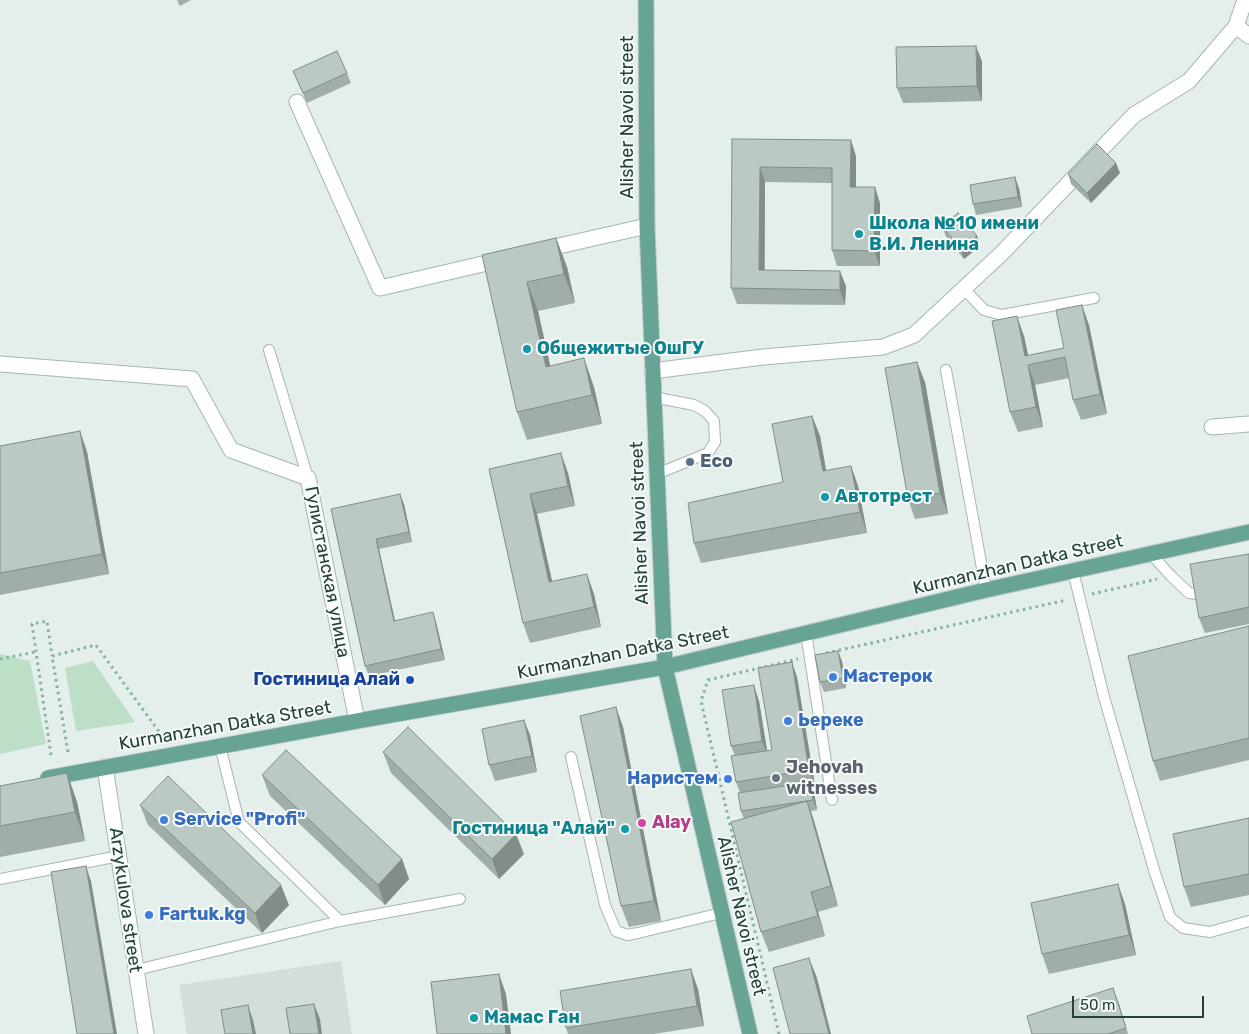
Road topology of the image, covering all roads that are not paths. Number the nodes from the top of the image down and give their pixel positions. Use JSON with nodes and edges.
{"nodes":[{"id":1,"x":646,"y":0,"type":"edge"},
{"id":2,"x":1245,"y":0,"type":"edge"},
{"id":3,"x":1236,"y":26,"type":"junction"},
{"id":4,"x":1249,"y":36,"type":"edge"},
{"id":5,"x":297,"y":102,"type":"dead end"},
{"id":6,"x":647,"y":226,"type":"junction"},
{"id":7,"x":964,"y":288,"type":"junction"},
{"id":8,"x":1094,"y":298,"type":"dead end"},
{"id":9,"x":269,"y":350,"type":"dead end"},
{"id":10,"x":0,"y":364,"type":"edge"},
{"id":11,"x":946,"y":370,"type":"dead end"},
{"id":12,"x":652,"y":371,"type":"junction"},
{"id":13,"x":653,"y":397,"type":"junction"},
{"id":14,"x":1249,"y":424,"type":"edge"},
{"id":15,"x":1212,"y":427,"type":"dead end"},
{"id":16,"x":656,"y":474,"type":"junction"},
{"id":17,"x":308,"y":478,"type":"junction"},
{"id":18,"x":1249,"y":532,"type":"edge"},
{"id":19,"x":1151,"y":554,"type":"junction"},
{"id":20,"x":1073,"y":571,"type":"junction"},
{"id":21,"x":986,"y":590,"type":"junction"},
{"id":22,"x":1198,"y":594,"type":"edge"},
{"id":23,"x":806,"y":633,"type":"junction"},
{"id":24,"x":665,"y":667,"type":"junction"},
{"id":25,"x":357,"y":720,"type":"junction"},
{"id":26,"x":220,"y":746,"type":"junction"},
{"id":27,"x":571,"y":757,"type":"dead end"},
{"id":28,"x":105,"y":767,"type":"junction"},
{"id":29,"x":29,"y":782,"type":"edge"},
{"id":30,"x":832,"y":800,"type":"dead end"},
{"id":31,"x":119,"y":856,"type":"junction"},
{"id":32,"x":0,"y":879,"type":"edge"},
{"id":33,"x":460,"y":899,"type":"dead end"},
{"id":34,"x":721,"y":913,"type":"junction"},
{"id":35,"x":340,"y":921,"type":"junction"},
{"id":36,"x":1249,"y":921,"type":"edge"},
{"id":37,"x":136,"y":970,"type":"junction"},
{"id":38,"x":146,"y":1034,"type":"edge"},
{"id":39,"x":750,"y":1034,"type":"edge"}],
"edges":[{"from":1,"to":6,"type":"main road","name":"Alisher Navoi street"},
{"from":2,"to":3,"type":"street"},
{"from":3,"to":4,"type":"street"},
{"from":3,"to":7,"type":"street"},
{"from":5,"to":6,"type":"street"},
{"from":6,"to":12,"type":"main road","name":"Alisher Navoi street"},
{"from":7,"to":8,"type":"lane"},
{"from":7,"to":12,"type":"street"},
{"from":9,"to":17,"type":"lane"},
{"from":10,"to":17,"type":"street","name":"Гулистанская улица"},
{"from":11,"to":21,"type":"lane"},
{"from":12,"to":13,"type":"main road","name":"Alisher Navoi street"},
{"from":13,"to":16,"type":"main road","name":"Alisher Navoi street"},
{"from":13,"to":16,"type":"lane"},
{"from":14,"to":15,"type":"street"},
{"from":16,"to":24,"type":"main road","name":"Alisher Navoi street"},
{"from":17,"to":25,"type":"street","name":"Гулистанская улица"},
{"from":18,"to":19,"type":"main road","name":"Kurmanzhan Datka Street"},
{"from":19,"to":20,"type":"main road","name":"Kurmanzhan Datka Street"},
{"from":19,"to":22,"type":"lane"},
{"from":20,"to":21,"type":"main road","name":"Kurmanzhan Datka Street"},
{"from":20,"to":36,"type":"lane"},
{"from":21,"to":23,"type":"main road","name":"Kurmanzhan Datka Street"},
{"from":23,"to":24,"type":"main road","name":"Kurmanzhan Datka Street"},
{"from":23,"to":30,"type":"lane"},
{"from":24,"to":25,"type":"main road","name":"Kurmanzhan Datka Street"},
{"from":24,"to":34,"type":"main road","name":"Alisher Navoi street"},
{"from":25,"to":26,"type":"main road","name":"Kurmanzhan Datka Street"},
{"from":26,"to":28,"type":"main road","name":"Kurmanzhan Datka Street"},
{"from":26,"to":35,"type":"lane"},
{"from":27,"to":34,"type":"lane"},
{"from":28,"to":29,"type":"main road","name":"Kurmanzhan Datka Street"},
{"from":28,"to":31,"type":"street","name":"Arzykulova street"},
{"from":31,"to":32,"type":"lane"},
{"from":31,"to":37,"type":"street","name":"Arzykulova street"},
{"from":33,"to":35,"type":"lane"},
{"from":34,"to":39,"type":"main road","name":"Alisher Navoi street"},
{"from":35,"to":37,"type":"lane"},
{"from":37,"to":38,"type":"street","name":"Arzykulova street"}]}
